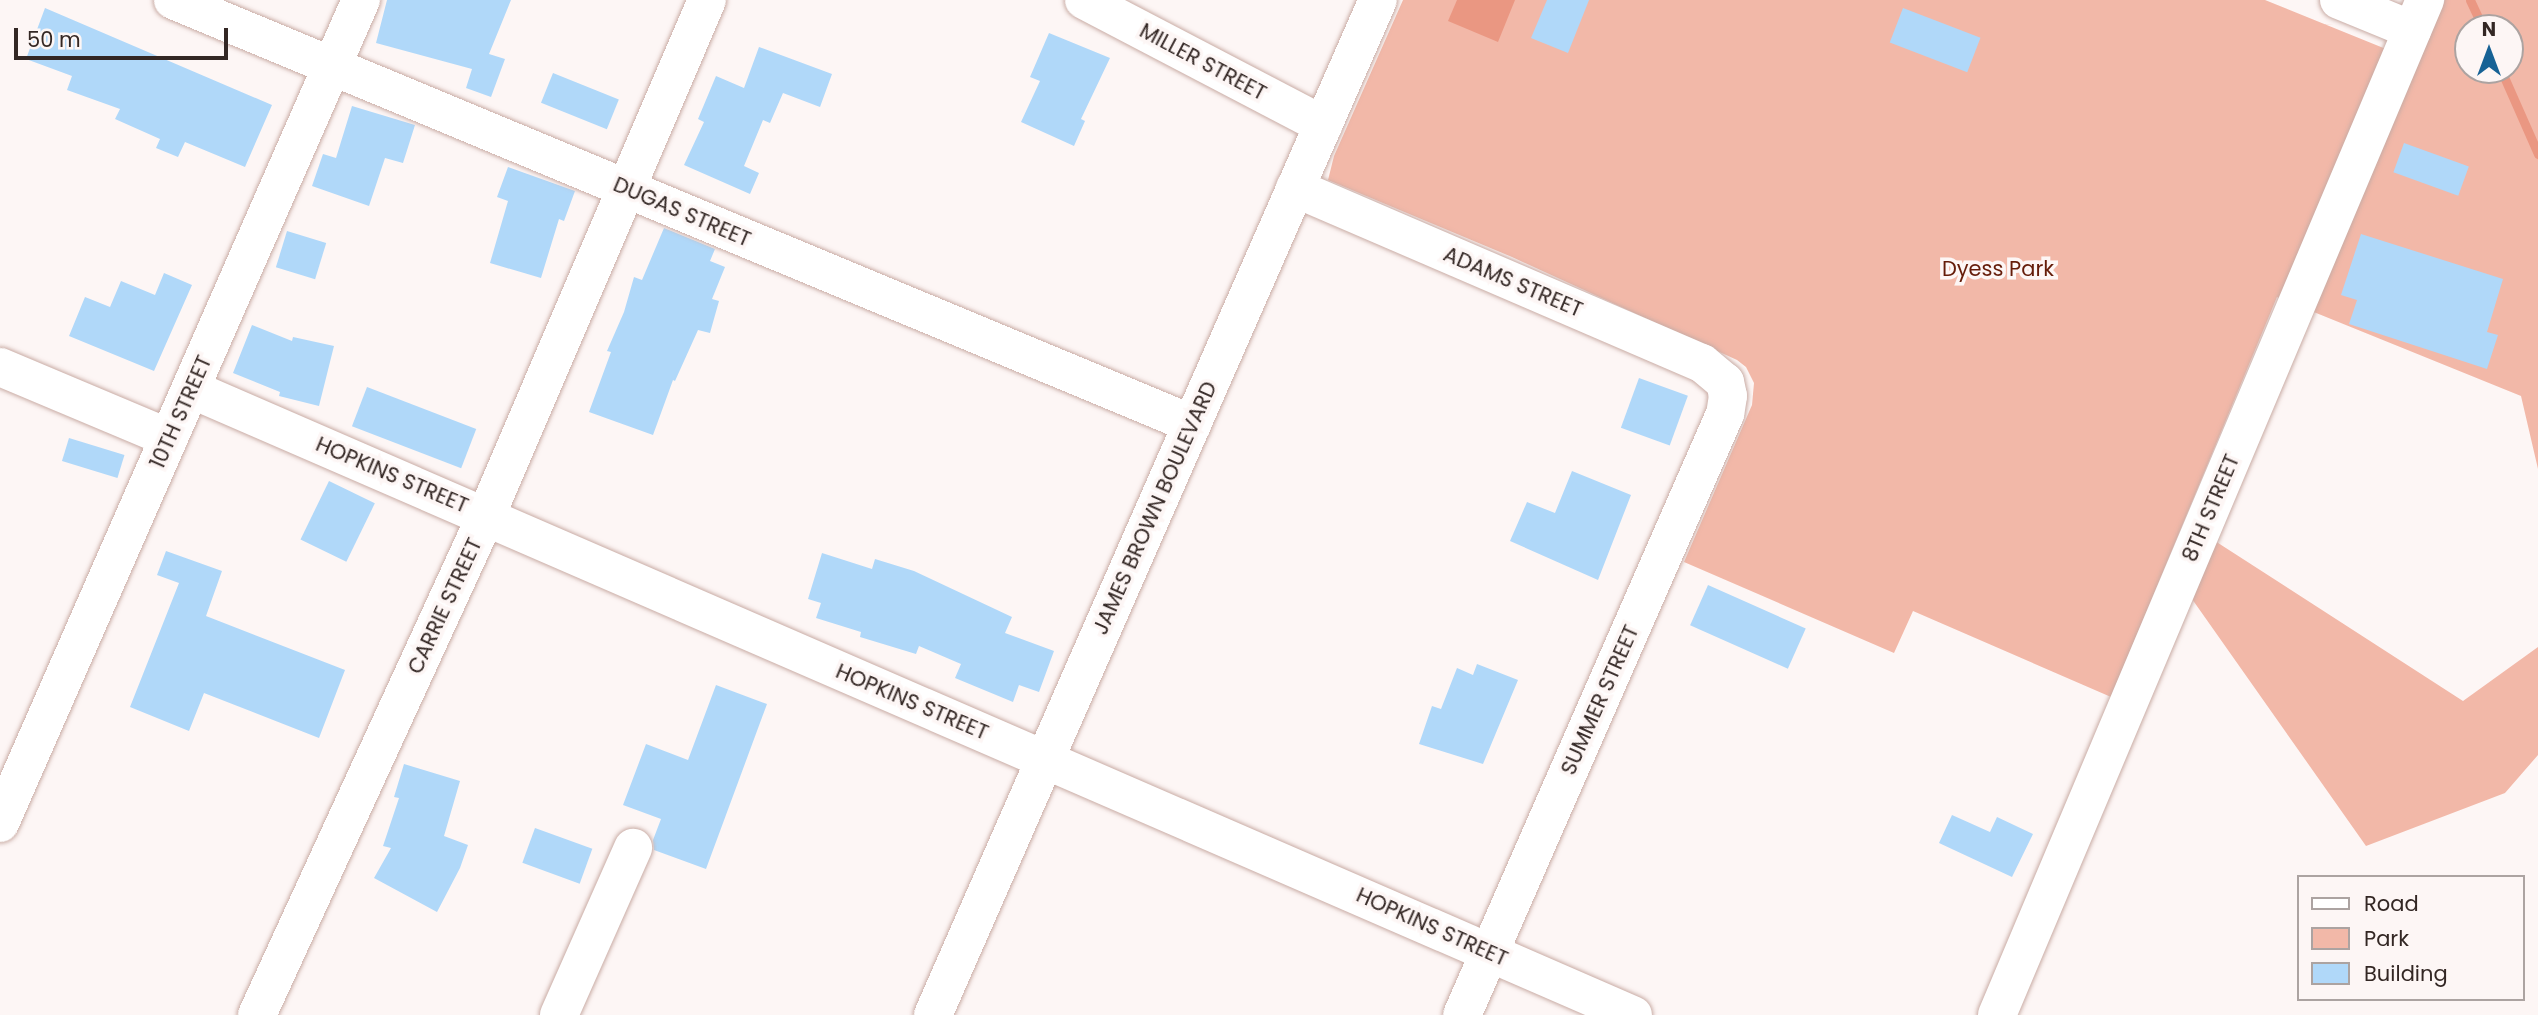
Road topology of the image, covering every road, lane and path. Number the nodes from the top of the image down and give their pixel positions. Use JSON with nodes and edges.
{"nodes":[{"id":1,"x":173,"y":0,"type":"edge"},
{"id":2,"x":361,"y":0,"type":"edge"},
{"id":3,"x":707,"y":0,"type":"edge"},
{"id":4,"x":1084,"y":0,"type":"edge"},
{"id":5,"x":1378,"y":0,"type":"edge"},
{"id":6,"x":2339,"y":0,"type":"edge"},
{"id":7,"x":2420,"y":11,"type":"edge"},
{"id":8,"x":332,"y":66,"type":"junction"},
{"id":9,"x":1323,"y":125,"type":"junction"},
{"id":10,"x":624,"y":188,"type":"junction"},
{"id":11,"x":1295,"y":188,"type":"junction"},
{"id":12,"x":0,"y":367,"type":"edge"},
{"id":13,"x":1725,"y":382,"type":"joint"},
{"id":14,"x":191,"y":388,"type":"junction"},
{"id":15,"x":1192,"y":424,"type":"junction"},
{"id":16,"x":169,"y":438,"type":"junction"},
{"id":17,"x":486,"y":516,"type":"junction"},
{"id":18,"x":1045,"y":758,"type":"junction"},
{"id":19,"x":0,"y":823,"type":"edge"},
{"id":20,"x":633,"y":848,"type":"dead end"},
{"id":21,"x":1489,"y":952,"type":"junction"},
{"id":22,"x":257,"y":1015,"type":"edge"},
{"id":23,"x":559,"y":1015,"type":"edge"},
{"id":24,"x":933,"y":1015,"type":"edge"},
{"id":25,"x":1462,"y":1015,"type":"edge"},
{"id":26,"x":1633,"y":1015,"type":"edge"},
{"id":27,"x":1997,"y":1015,"type":"edge"}],
"edges":[{"from":1,"to":8,"type":"street","name":"DUGAS STREET"},
{"from":2,"to":8,"type":"street","name":"10TH STREET"},
{"from":3,"to":10,"type":"street","name":"CARRIE STREET"},
{"from":4,"to":9,"type":"street","name":"MILLER STREET"},
{"from":5,"to":9,"type":"street","name":"JAMES BROWN BOULEVARD"},
{"from":6,"to":7,"type":"street"},
{"from":7,"to":27,"type":"street","name":"8TH STREET"},
{"from":8,"to":10,"type":"street","name":"DUGAS STREET"},
{"from":8,"to":14,"type":"street","name":"10TH STREET"},
{"from":9,"to":11,"type":"street","name":"JAMES BROWN BOULEVARD"},
{"from":10,"to":15,"type":"street","name":"DUGAS STREET"},
{"from":10,"to":17,"type":"street","name":"CARRIE STREET"},
{"from":11,"to":13,"type":"street","name":"ADAMS STREET"},
{"from":11,"to":15,"type":"street","name":"JAMES BROWN BOULEVARD"},
{"from":12,"to":16,"type":"street"},
{"from":13,"to":21,"type":"street","name":"SUMMER STREET"},
{"from":14,"to":16,"type":"street","name":"10TH STREET"},
{"from":14,"to":17,"type":"street","name":"HOPKINS STREET"},
{"from":15,"to":18,"type":"street","name":"JAMES BROWN BOULEVARD"},
{"from":16,"to":19,"type":"street","name":"10TH STREET"},
{"from":17,"to":18,"type":"street","name":"HOPKINS STREET"},
{"from":17,"to":22,"type":"street","name":"CARRIE STREET"},
{"from":18,"to":21,"type":"street","name":"HOPKINS STREET"},
{"from":18,"to":24,"type":"street","name":"JAMES BROWN BOULEVARD"},
{"from":20,"to":23,"type":"street"},
{"from":21,"to":25,"type":"street","name":"SUMMER STREET"},
{"from":21,"to":26,"type":"street","name":"HOPKINS STREET"}]}
